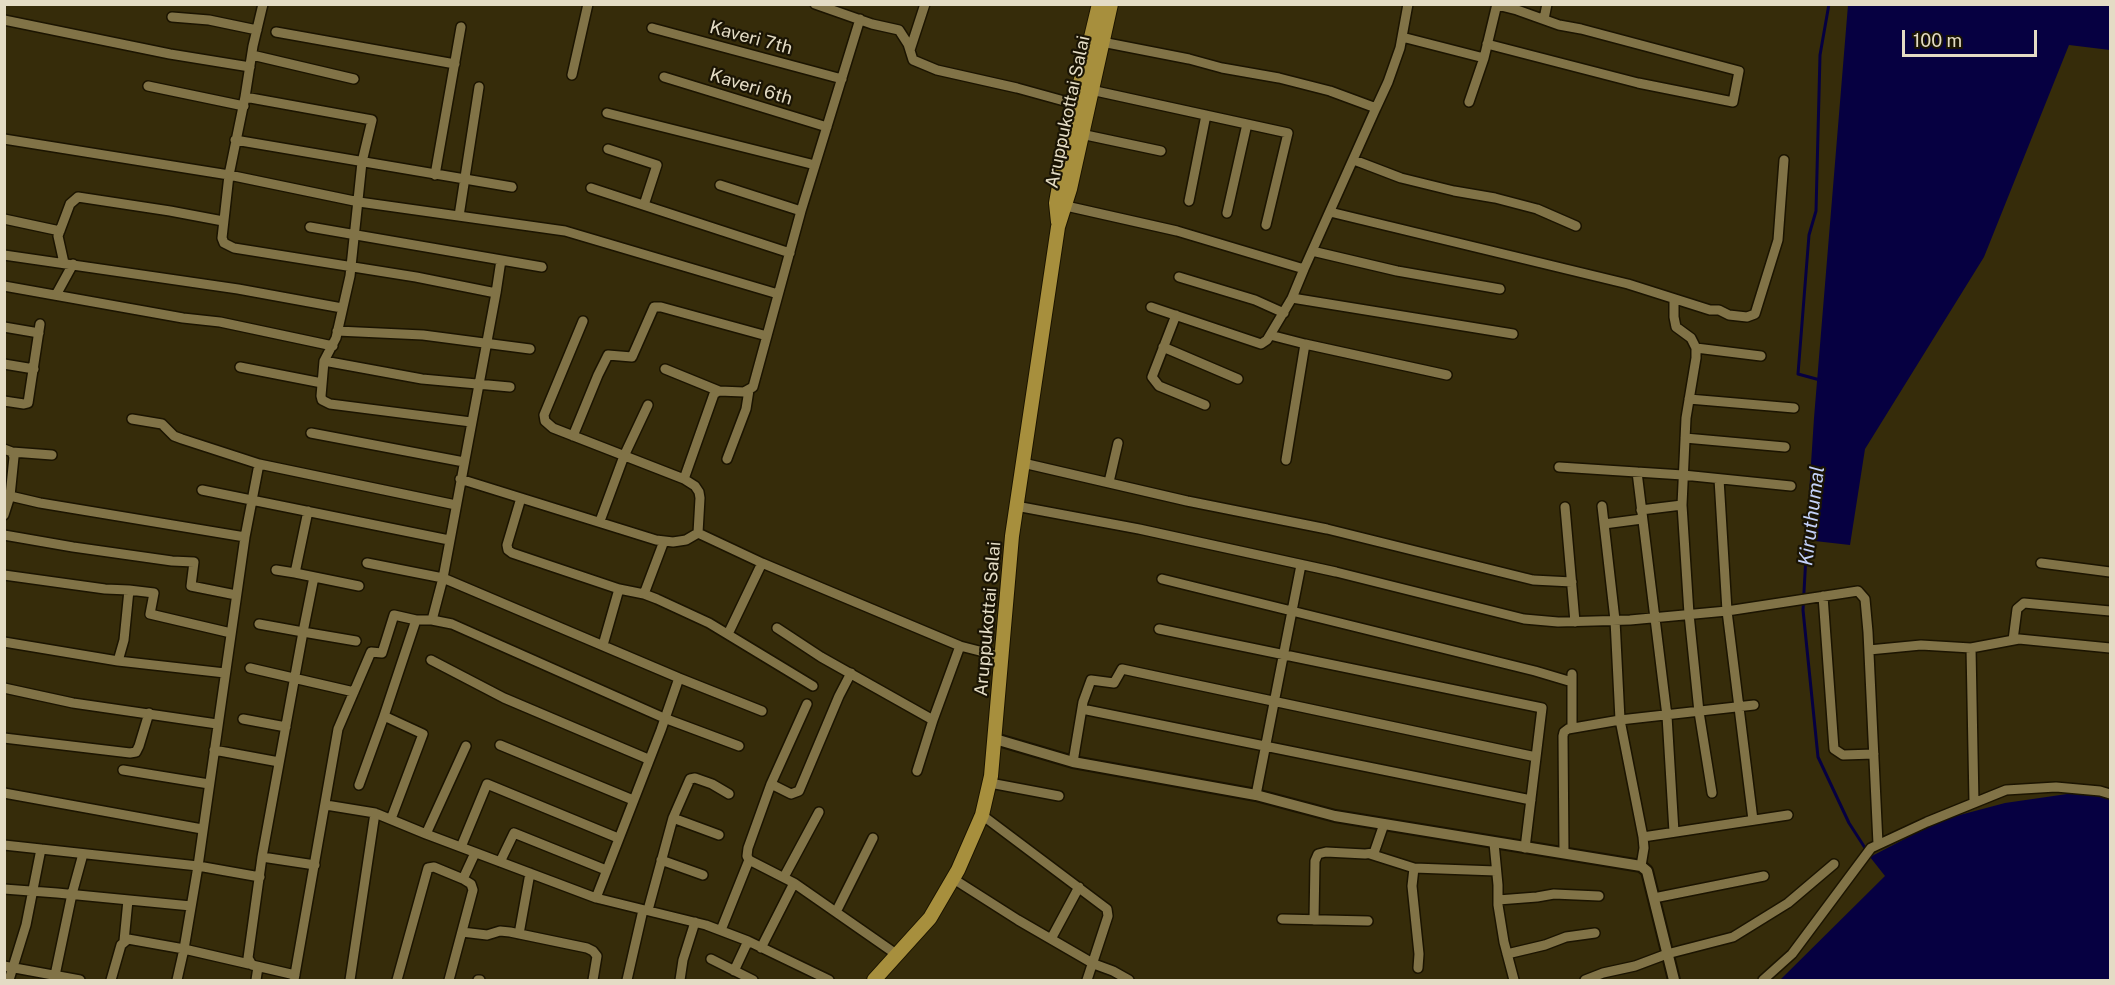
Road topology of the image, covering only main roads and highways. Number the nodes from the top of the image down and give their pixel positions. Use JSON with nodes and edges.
{"nodes":[{"id":1,"x":1101,"y":6,"type":"edge"},
{"id":2,"x":1058,"y":227,"type":"junction"},
{"id":3,"x":874,"y":981,"type":"edge"}],
"edges":[{"from":1,"to":2,"type":"main road","name":"Aruppukottai Salai"},
{"from":1,"to":2,"type":"main road","name":"Aruppukottai Salai"},
{"from":2,"to":3,"type":"main road","name":"Aruppukottai Salai"}]}
